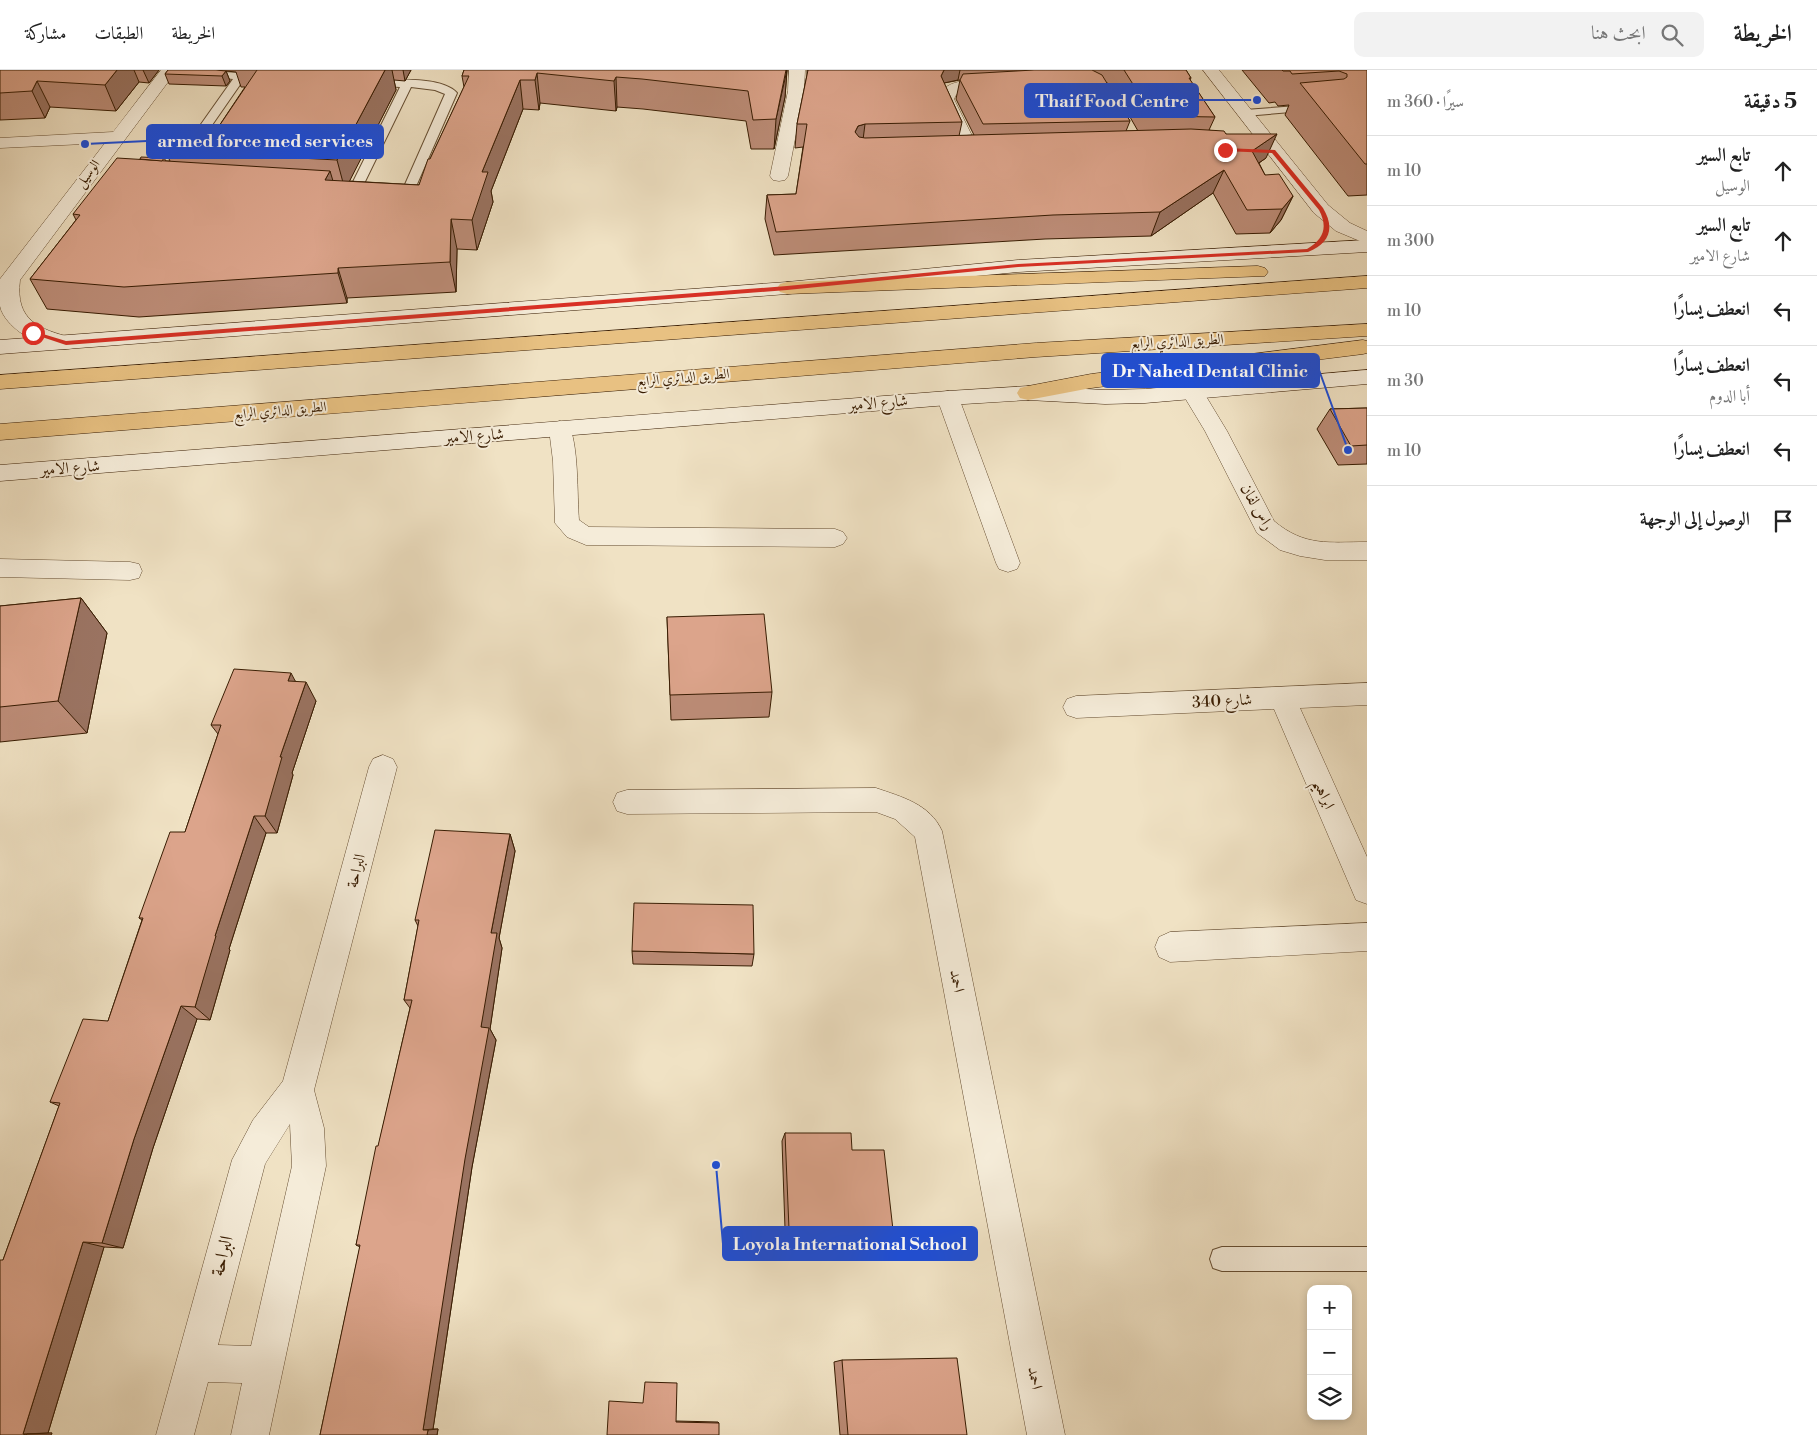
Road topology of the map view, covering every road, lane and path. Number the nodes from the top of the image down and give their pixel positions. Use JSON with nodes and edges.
{"nodes":[{"id":1,"x":797,"y":70,"type":"edge"},
{"id":2,"x":1211,"y":70,"type":"edge"},
{"id":3,"x":177,"y":72,"type":"edge"},
{"id":4,"x":241,"y":76,"type":"junction"},
{"id":5,"x":280,"y":78,"type":"edge"},
{"id":6,"x":358,"y":82,"type":"edge"},
{"id":7,"x":1014,"y":84,"type":"edge"},
{"id":8,"x":406,"y":85,"type":"junction"},
{"id":9,"x":776,"y":90,"type":"edge"},
{"id":10,"x":796,"y":91,"type":"junction"},
{"id":11,"x":1324,"y":107,"type":"edge"},
{"id":12,"x":1245,"y":113,"type":"junction"},
{"id":13,"x":117,"y":137,"type":"junction"},
{"id":14,"x":0,"y":143,"type":"edge"},
{"id":15,"x":1255,"y":151,"type":"edge"},
{"id":16,"x":1274,"y":151,"type":"junction"},
{"id":17,"x":971,"y":152,"type":"junction"},
{"id":18,"x":990,"y":152,"type":"edge"},
{"id":19,"x":951,"y":153,"type":"edge"},
{"id":20,"x":176,"y":169,"type":"edge"},
{"id":21,"x":779,"y":176,"type":"dead end"},
{"id":22,"x":84,"y":180,"type":"junction"},
{"id":23,"x":102,"y":181,"type":"edge"},
{"id":24,"x":352,"y":196,"type":"edge"},
{"id":25,"x":381,"y":198,"type":"edge"},
{"id":26,"x":1321,"y":209,"type":"junction"},
{"id":27,"x":1367,"y":238,"type":"edge"},
{"id":28,"x":1367,"y":246,"type":"edge"},
{"id":29,"x":1308,"y":251,"type":"junction"},
{"id":30,"x":1367,"y":278,"type":"edge"},
{"id":31,"x":1367,"y":282,"type":"edge"},
{"id":32,"x":5,"y":285,"type":"edge"},
{"id":33,"x":787,"y":288,"type":"junction"},
{"id":34,"x":1367,"y":330,"type":"edge"},
{"id":35,"x":66,"y":343,"type":"junction"},
{"id":36,"x":0,"y":347,"type":"edge"},
{"id":37,"x":1367,"y":347,"type":"edge"},
{"id":38,"x":1367,"y":377,"type":"edge"},
{"id":39,"x":0,"y":382,"type":"edge"},
{"id":40,"x":1028,"y":393,"type":"junction"},
{"id":41,"x":1193,"y":393,"type":"junction"},
{"id":42,"x":948,"y":398,"type":"junction"},
{"id":43,"x":560,"y":429,"type":"junction"},
{"id":44,"x":0,"y":432,"type":"edge"},
{"id":45,"x":0,"y":473,"type":"edge"},
{"id":46,"x":835,"y":538,"type":"dead end"},
{"id":47,"x":1367,"y":551,"type":"edge"},
{"id":48,"x":1008,"y":562,"type":"dead end"},
{"id":49,"x":0,"y":568,"type":"edge"},
{"id":50,"x":130,"y":571,"type":"dead end"},
{"id":51,"x":1367,"y":694,"type":"edge"},
{"id":52,"x":1282,"y":698,"type":"junction"},
{"id":53,"x":1076,"y":707,"type":"dead end"},
{"id":54,"x":383,"y":767,"type":"dead end"},
{"id":55,"x":627,"y":802,"type":"dead end"},
{"id":56,"x":1367,"y":890,"type":"edge"},
{"id":57,"x":1367,"y":937,"type":"edge"},
{"id":58,"x":1170,"y":947,"type":"dead end"},
{"id":59,"x":297,"y":1090,"type":"junction"},
{"id":60,"x":1222,"y":1259,"type":"dead end"},
{"id":61,"x":1367,"y":1259,"type":"edge"},
{"id":62,"x":194,"y":1363,"type":"junction"},
{"id":63,"x":265,"y":1365,"type":"junction"},
{"id":64,"x":175,"y":1435,"type":"edge"},
{"id":65,"x":250,"y":1435,"type":"edge"},
{"id":66,"x":1046,"y":1435,"type":"edge"}],
"edges":[{"from":1,"to":10,"type":"street"},
{"from":2,"to":12,"type":"street"},
{"from":3,"to":4,"type":"lane"},
{"from":3,"to":13,"type":"street","name":"الوسيل"},
{"from":4,"to":5,"type":"lane"},
{"from":4,"to":20,"type":"lane"},
{"from":6,"to":8,"type":"lane"},
{"from":7,"to":17,"type":"street"},
{"from":8,"to":24,"type":"lane"},
{"from":8,"to":25,"type":"lane"},
{"from":9,"to":10,"type":"street"},
{"from":10,"to":21,"type":"street"},
{"from":11,"to":12,"type":"lane"},
{"from":12,"to":16,"type":"street"},
{"from":13,"to":14,"type":"street"},
{"from":13,"to":22,"type":"street","name":"الوسيل"},
{"from":15,"to":16,"type":"street"},
{"from":16,"to":26,"type":"street"},
{"from":17,"to":18,"type":"street"},
{"from":17,"to":19,"type":"street"},
{"from":22,"to":23,"type":"lane"},
{"from":22,"to":32,"type":"street","name":"الوسيل"},
{"from":26,"to":27,"type":"street"},
{"from":26,"to":29,"type":"street"},
{"from":28,"to":29,"type":"street"},
{"from":29,"to":33,"type":"street"},
{"from":30,"to":33,"type":"highway"},
{"from":31,"to":39,"type":"highway"},
{"from":32,"to":35,"type":"street","name":"الوسيل"},
{"from":33,"to":35,"type":"street"},
{"from":34,"to":44,"type":"highway","name":"الطريق الدائري الرابع"},
{"from":35,"to":36,"type":"street"},
{"from":37,"to":40,"type":"highway"},
{"from":38,"to":41,"type":"street","name":"شارع الامير"},
{"from":40,"to":41,"type":"street","name":"شارع الامير"},
{"from":40,"to":42,"type":"street","name":"شارع الامير"},
{"from":41,"to":47,"type":"street","name":"راس لفان"},
{"from":42,"to":43,"type":"street","name":"شارع الامير"},
{"from":42,"to":48,"type":"street"},
{"from":43,"to":45,"type":"street","name":"شارع الامير"},
{"from":43,"to":46,"type":"street"},
{"from":49,"to":50,"type":"street"},
{"from":51,"to":52,"type":"street","name":"شارع 340"},
{"from":52,"to":53,"type":"street","name":"شارع 340"},
{"from":52,"to":56,"type":"street","name":"ابراهيم"},
{"from":54,"to":59,"type":"street","name":"البراحة"},
{"from":55,"to":66,"type":"street","name":"احمد"},
{"from":57,"to":58,"type":"street"},
{"from":59,"to":62,"type":"street","name":"البراحة"},
{"from":59,"to":63,"type":"street"},
{"from":60,"to":61,"type":"lane"},
{"from":62,"to":63,"type":"street"},
{"from":62,"to":64,"type":"street","name":"البراحة"},
{"from":63,"to":65,"type":"street"}]}
